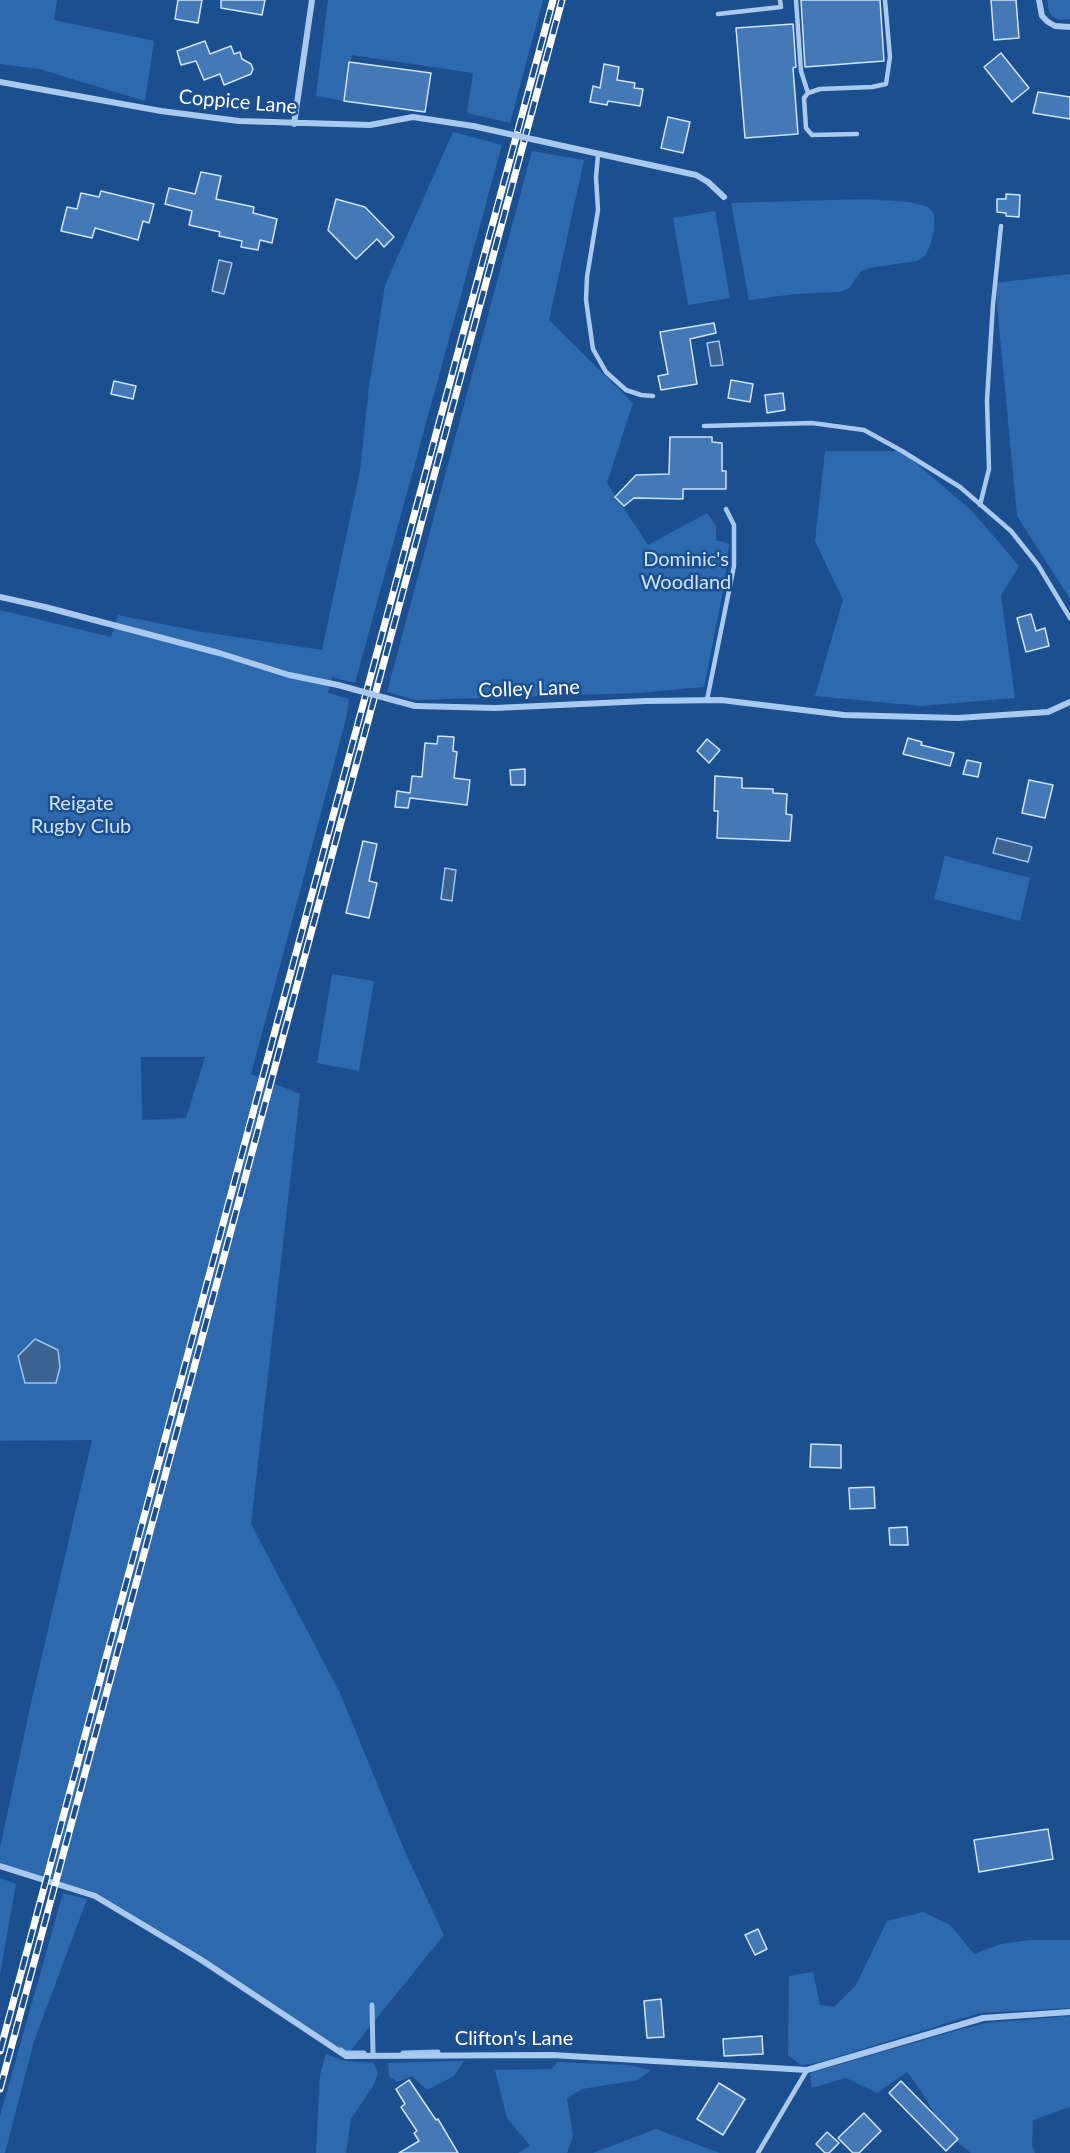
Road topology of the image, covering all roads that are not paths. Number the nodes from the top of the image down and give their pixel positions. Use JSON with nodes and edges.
{"nodes":[{"id":1,"x":312,"y":0,"type":"edge"},
{"id":2,"x":780,"y":0,"type":"edge"},
{"id":3,"x":796,"y":0,"type":"edge"},
{"id":4,"x":885,"y":0,"type":"edge"},
{"id":5,"x":1039,"y":0,"type":"edge"},
{"id":6,"x":718,"y":14,"type":"dead end"},
{"id":7,"x":1070,"y":27,"type":"edge"},
{"id":8,"x":0,"y":82,"type":"edge"},
{"id":9,"x":808,"y":93,"type":"junction"},
{"id":10,"x":294,"y":124,"type":"junction"},
{"id":11,"x":857,"y":134,"type":"dead end"},
{"id":12,"x":598,"y":155,"type":"junction"},
{"id":13,"x":724,"y":197,"type":"dead end"},
{"id":14,"x":1001,"y":226,"type":"dead end"},
{"id":15,"x":653,"y":396,"type":"dead end"},
{"id":16,"x":704,"y":426,"type":"dead end"},
{"id":17,"x":980,"y":505,"type":"junction"},
{"id":18,"x":726,"y":509,"type":"dead end"},
{"id":19,"x":0,"y":597,"type":"edge"},
{"id":20,"x":1070,"y":618,"type":"edge"},
{"id":21,"x":707,"y":700,"type":"junction"},
{"id":22,"x":1070,"y":702,"type":"edge"},
{"id":23,"x":0,"y":1866,"type":"edge"},
{"id":24,"x":1070,"y":2012,"type":"edge"},
{"id":25,"x":807,"y":2070,"type":"junction"},
{"id":26,"x":758,"y":2153,"type":"edge"}],
"edges":[{"from":1,"to":10,"type":"street"},
{"from":2,"to":6,"type":"lane"},
{"from":3,"to":9,"type":"lane"},
{"from":4,"to":9,"type":"lane"},
{"from":5,"to":7,"type":"street"},
{"from":8,"to":10,"type":"street","name":"Coppice Lane"},
{"from":9,"to":11,"type":"lane"},
{"from":10,"to":12,"type":"street","name":"Coppice Lane","bridge":true},
{"from":12,"to":13,"type":"street"},
{"from":12,"to":15,"type":"lane"},
{"from":14,"to":17,"type":"lane"},
{"from":16,"to":17,"type":"lane"},
{"from":17,"to":20,"type":"lane"},
{"from":18,"to":21,"type":"lane"},
{"from":19,"to":21,"type":"street","name":"Colley Lane","bridge":true},
{"from":21,"to":22,"type":"street","name":"Colley Lane"},
{"from":23,"to":25,"type":"street","name":"Clifton's Lane"},
{"from":24,"to":25,"type":"street","name":"Clifton's Lane"},
{"from":25,"to":26,"type":"lane"}]}
